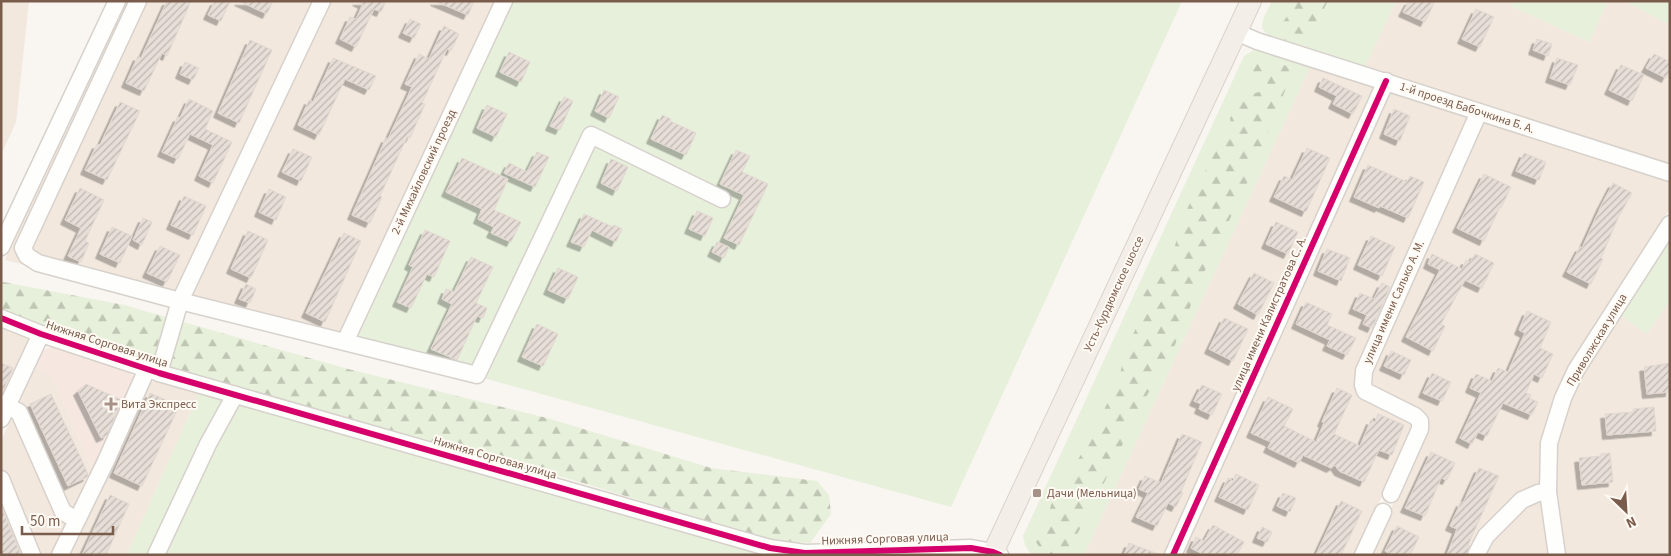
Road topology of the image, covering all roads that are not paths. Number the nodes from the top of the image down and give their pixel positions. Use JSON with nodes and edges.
{"nodes":[{"id":1,"x":117,"y":1,"type":"edge"},
{"id":2,"x":138,"y":1,"type":"edge"},
{"id":3,"x":322,"y":1,"type":"edge"},
{"id":4,"x":504,"y":1,"type":"edge"},
{"id":5,"x":1251,"y":1,"type":"edge"},
{"id":6,"x":1236,"y":32,"type":"junction"},
{"id":7,"x":1386,"y":81,"type":"junction"},
{"id":8,"x":1479,"y":112,"type":"junction"},
{"id":9,"x":1670,"y":173,"type":"edge"},
{"id":10,"x":722,"y":199,"type":"dead end"},
{"id":11,"x":1670,"y":224,"type":"edge"},
{"id":12,"x":1,"y":247,"type":"edge"},
{"id":13,"x":180,"y":301,"type":"junction"},
{"id":14,"x":1,"y":318,"type":"edge"},
{"id":15,"x":41,"y":334,"type":"junction"},
{"id":16,"x":345,"y":342,"type":"junction"},
{"id":17,"x":153,"y":371,"type":"junction"},
{"id":18,"x":235,"y":395,"type":"junction"},
{"id":19,"x":3,"y":409,"type":"edge"},
{"id":20,"x":1,"y":479,"type":"edge"},
{"id":21,"x":1548,"y":492,"type":"junction"},
{"id":22,"x":1392,"y":494,"type":"dead end"},
{"id":23,"x":1383,"y":512,"type":"dead end"},
{"id":24,"x":77,"y":520,"type":"junction"},
{"id":25,"x":995,"y":554,"type":"edge"},
{"id":26,"x":32,"y":555,"type":"edge"},
{"id":27,"x":60,"y":555,"type":"edge"},
{"id":28,"x":156,"y":555,"type":"edge"},
{"id":29,"x":1173,"y":555,"type":"edge"},
{"id":30,"x":1363,"y":555,"type":"edge"},
{"id":31,"x":1476,"y":555,"type":"edge"},
{"id":32,"x":1557,"y":555,"type":"edge"}],
"edges":[{"from":1,"to":12,"type":"street"},
{"from":2,"to":13,"type":"street"},
{"from":3,"to":13,"type":"street"},
{"from":4,"to":16,"type":"street","name":"2-й Михайловский проезд"},
{"from":5,"to":6,"type":"main road","name":"Усть-Курдюмское шоссе"},
{"from":6,"to":7,"type":"street","name":"1-й проезд Бабочкина Б. А."},
{"from":6,"to":25,"type":"main road","name":"Усть-Курдюмское шоссе"},
{"from":7,"to":8,"type":"street","name":"1-й проезд Бабочкина Б. А."},
{"from":7,"to":29,"type":"street","name":"улица имени Калистратова С. А."},
{"from":8,"to":9,"type":"street","name":"1-й проезд Бабочкина Б. А."},
{"from":8,"to":22,"type":"street","name":"улица имени Салько А. М."},
{"from":10,"to":16,"type":"street"},
{"from":11,"to":21,"type":"street","name":"Приволжская улица"},
{"from":13,"to":16,"type":"street"},
{"from":13,"to":17,"type":"street"},
{"from":14,"to":15,"type":"street","name":"Нижняя Сорговая улица"},
{"from":15,"to":17,"type":"street","name":"Нижняя Сорговая улица"},
{"from":15,"to":19,"type":"street"},
{"from":17,"to":18,"type":"street","name":"Нижняя Сорговая улица"},
{"from":17,"to":24,"type":"street"},
{"from":18,"to":25,"type":"street","name":"Нижняя Сорговая улица"},
{"from":18,"to":28,"type":"street"},
{"from":19,"to":24,"type":"street"},
{"from":20,"to":26,"type":"street"},
{"from":21,"to":31,"type":"street"},
{"from":21,"to":32,"type":"street","name":"Приволжская улица"},
{"from":23,"to":30,"type":"street"},
{"from":24,"to":27,"type":"street"}]}
